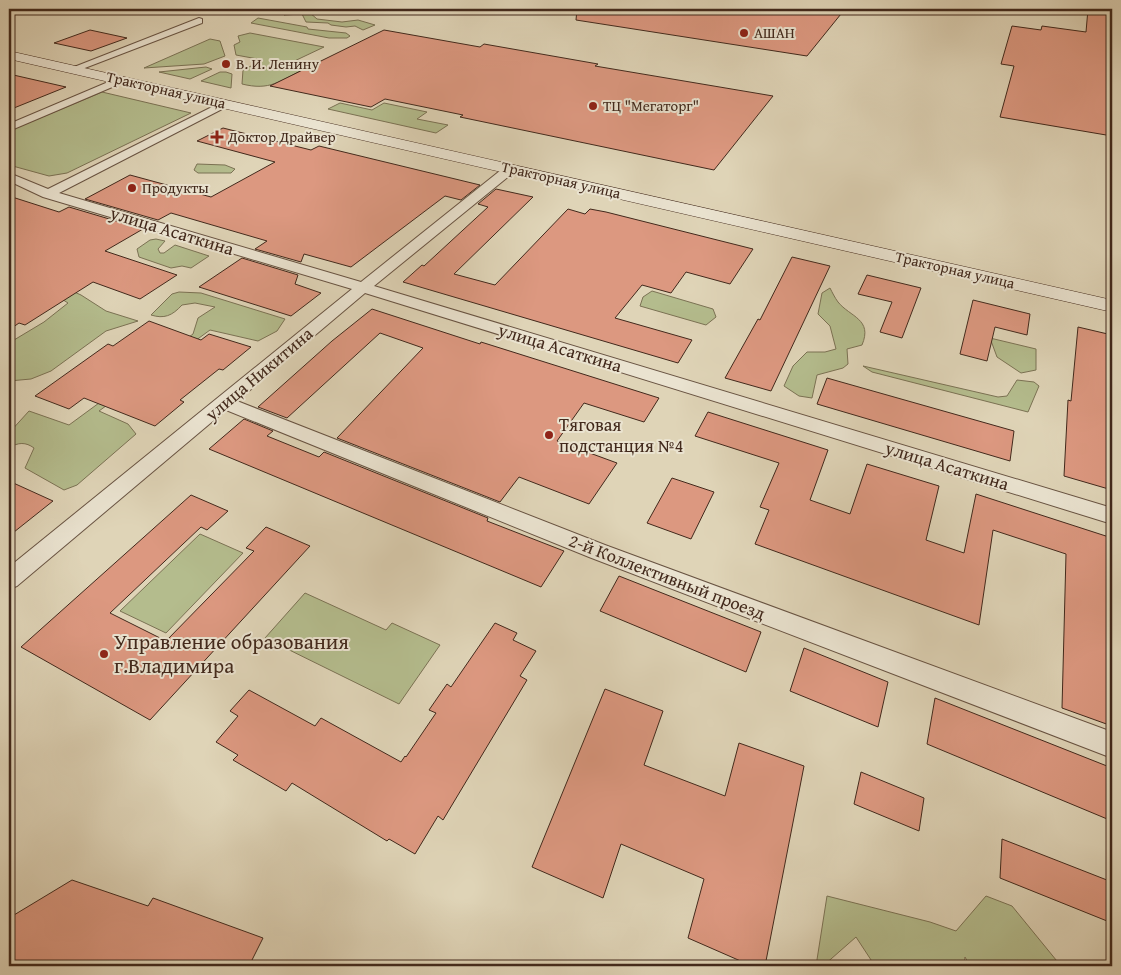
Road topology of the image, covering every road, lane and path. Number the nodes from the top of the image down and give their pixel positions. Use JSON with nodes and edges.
{"nodes":[{"id":1,"x":199,"y":21,"type":"dead end"},
{"id":2,"x":9,"y":55,"type":"edge"},
{"id":3,"x":74,"y":70,"type":"junction"},
{"id":4,"x":120,"y":80,"type":"junction"},
{"id":5,"x":224,"y":104,"type":"junction"},
{"id":6,"x":9,"y":128,"type":"edge"},
{"id":7,"x":510,"y":169,"type":"junction"},
{"id":8,"x":11,"y":179,"type":"edge"},
{"id":9,"x":48,"y":194,"type":"junction"},
{"id":10,"x":362,"y":287,"type":"junction"},
{"id":11,"x":1112,"y":306,"type":"edge"},
{"id":12,"x":224,"y":403,"type":"junction"},
{"id":13,"x":1112,"y":516,"type":"edge"},
{"id":14,"x":9,"y":580,"type":"edge"},
{"id":15,"x":1112,"y":745,"type":"edge"}],
"edges":[{"from":1,"to":3,"type":"street"},
{"from":2,"to":3,"type":"main road","name":"Тракторная улица"},
{"from":3,"to":4,"type":"main road","name":"Тракторная улица"},
{"from":4,"to":5,"type":"main road","name":"Тракторная улица"},
{"from":4,"to":6,"type":"street"},
{"from":5,"to":7,"type":"main road","name":"Тракторная улица"},
{"from":5,"to":9,"type":"street"},
{"from":7,"to":10,"type":"street","name":"улица Никитина"},
{"from":7,"to":11,"type":"main road","name":"Тракторная улица"},
{"from":8,"to":9,"type":"street","name":"улица Асаткина"},
{"from":9,"to":10,"type":"street","name":"улица Асаткина"},
{"from":10,"to":12,"type":"street","name":"улица Никитина"},
{"from":10,"to":13,"type":"street","name":"улица Асаткина"},
{"from":12,"to":14,"type":"street","name":"улица Никитина"},
{"from":12,"to":15,"type":"street","name":"2-й Коллективный проезд"}]}
